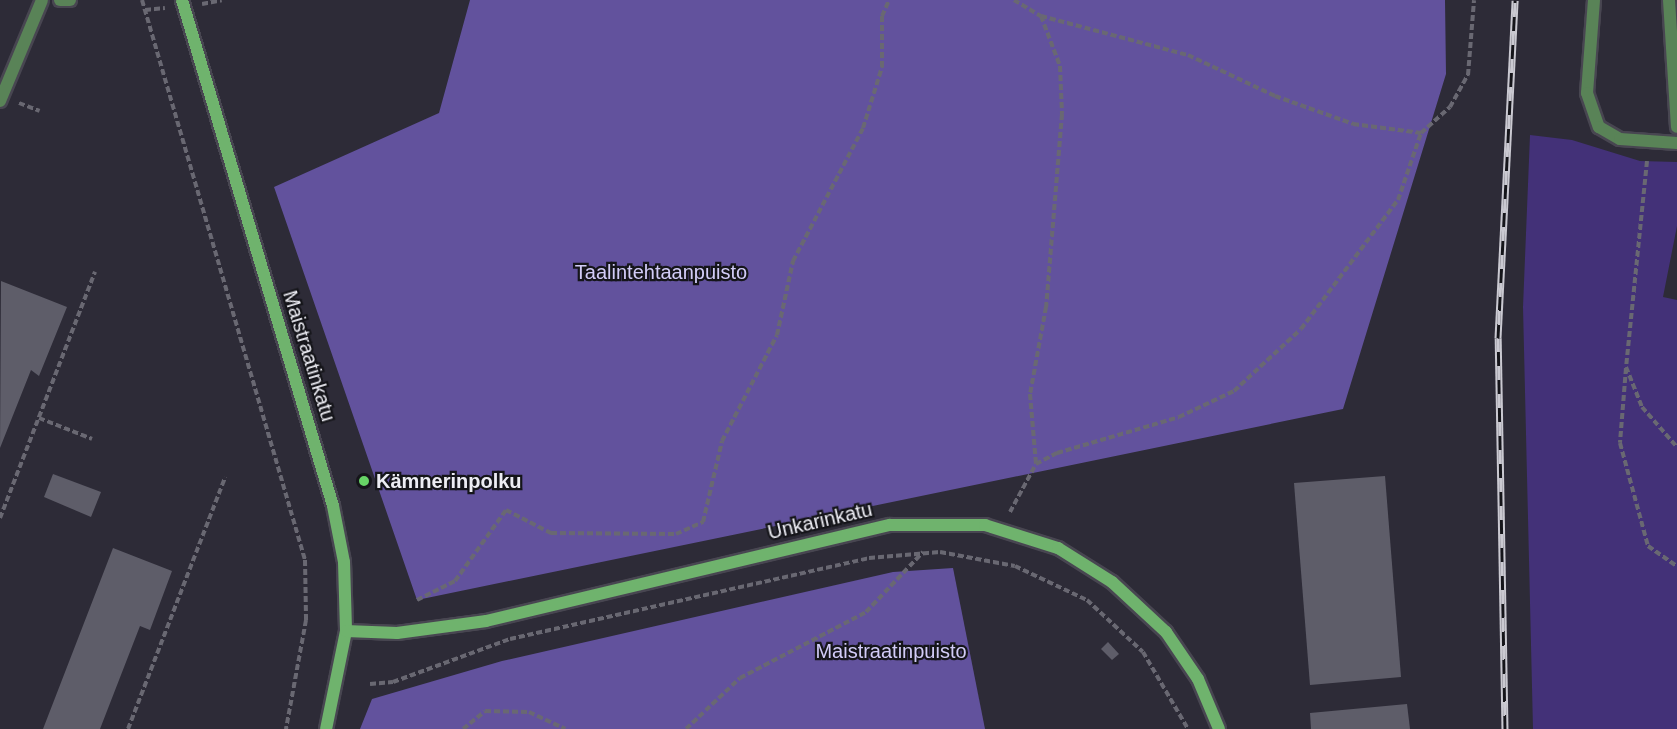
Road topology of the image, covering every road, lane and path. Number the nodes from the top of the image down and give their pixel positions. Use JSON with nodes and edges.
{"nodes":[{"id":1,"x":42,"y":0,"type":"edge"},
{"id":2,"x":60,"y":0,"type":"edge"},
{"id":3,"x":70,"y":0,"type":"edge"},
{"id":4,"x":142,"y":0,"type":"edge"},
{"id":5,"x":182,"y":0,"type":"edge"},
{"id":6,"x":889,"y":0,"type":"edge"},
{"id":7,"x":1014,"y":0,"type":"edge"},
{"id":8,"x":1474,"y":0,"type":"edge"},
{"id":9,"x":1594,"y":0,"type":"edge"},
{"id":10,"x":1669,"y":0,"type":"edge"},
{"id":11,"x":1041,"y":16,"type":"junction"},
{"id":12,"x":0,"y":101,"type":"edge"},
{"id":13,"x":1677,"y":127,"type":"edge"},
{"id":14,"x":1421,"y":133,"type":"junction"},
{"id":15,"x":1650,"y":142,"type":"junction"},
{"id":16,"x":1677,"y":143,"type":"edge"},
{"id":17,"x":95,"y":272,"type":"dead end"},
{"id":18,"x":1626,"y":368,"type":"junction"},
{"id":19,"x":1624,"y":379,"type":"junction"},
{"id":20,"x":1633,"y":387,"type":"junction"},
{"id":21,"x":39,"y":418,"type":"junction"},
{"id":22,"x":92,"y":439,"type":"dead end"},
{"id":23,"x":1677,"y":447,"type":"edge"},
{"id":24,"x":1036,"y":464,"type":"junction"},
{"id":25,"x":225,"y":477,"type":"dead end"},
{"id":26,"x":0,"y":518,"type":"edge"},
{"id":27,"x":1002,"y":529,"type":"junction"},
{"id":28,"x":924,"y":551,"type":"junction"},
{"id":29,"x":1677,"y":566,"type":"edge"},
{"id":30,"x":417,"y":600,"type":"dead end"},
{"id":31,"x":346,"y":632,"type":"junction"},
{"id":32,"x":370,"y":684,"type":"dead end"},
{"id":33,"x":128,"y":729,"type":"edge"},
{"id":34,"x":286,"y":729,"type":"edge"},
{"id":35,"x":326,"y":729,"type":"edge"},
{"id":36,"x":463,"y":729,"type":"edge"},
{"id":37,"x":565,"y":729,"type":"edge"},
{"id":38,"x":686,"y":729,"type":"edge"},
{"id":39,"x":1188,"y":729,"type":"edge"},
{"id":40,"x":1219,"y":729,"type":"edge"}],
"edges":[{"from":1,"to":12,"type":"street"},
{"from":2,"to":3,"type":"street"},
{"from":4,"to":34,"type":"path"},
{"from":5,"to":31,"type":"street","name":"Maistraatinkatu"},
{"from":6,"to":30,"type":"path"},
{"from":7,"to":11,"type":"path"},
{"from":8,"to":14,"type":"path"},
{"from":9,"to":15,"type":"street"},
{"from":10,"to":13,"type":"street"},
{"from":11,"to":14,"type":"path"},
{"from":11,"to":24,"type":"path"},
{"from":14,"to":24,"type":"path"},
{"from":15,"to":16,"type":"street"},
{"from":15,"to":18,"type":"path"},
{"from":17,"to":21,"type":"path"},
{"from":18,"to":19,"type":"path"},
{"from":18,"to":20,"type":"path"},
{"from":19,"to":20,"type":"path"},
{"from":19,"to":29,"type":"path"},
{"from":20,"to":23,"type":"path"},
{"from":21,"to":22,"type":"path"},
{"from":21,"to":26,"type":"path"},
{"from":24,"to":27,"type":"path"},
{"from":25,"to":33,"type":"path"},
{"from":27,"to":31,"type":"street","name":"Unkarinkatu"},
{"from":27,"to":40,"type":"street","name":"Unkarinkatu"},
{"from":28,"to":32,"type":"path"},
{"from":28,"to":38,"type":"path"},
{"from":28,"to":39,"type":"path"},
{"from":31,"to":35,"type":"street","name":"Maistraatinkatu"},
{"from":36,"to":37,"type":"path"}]}
